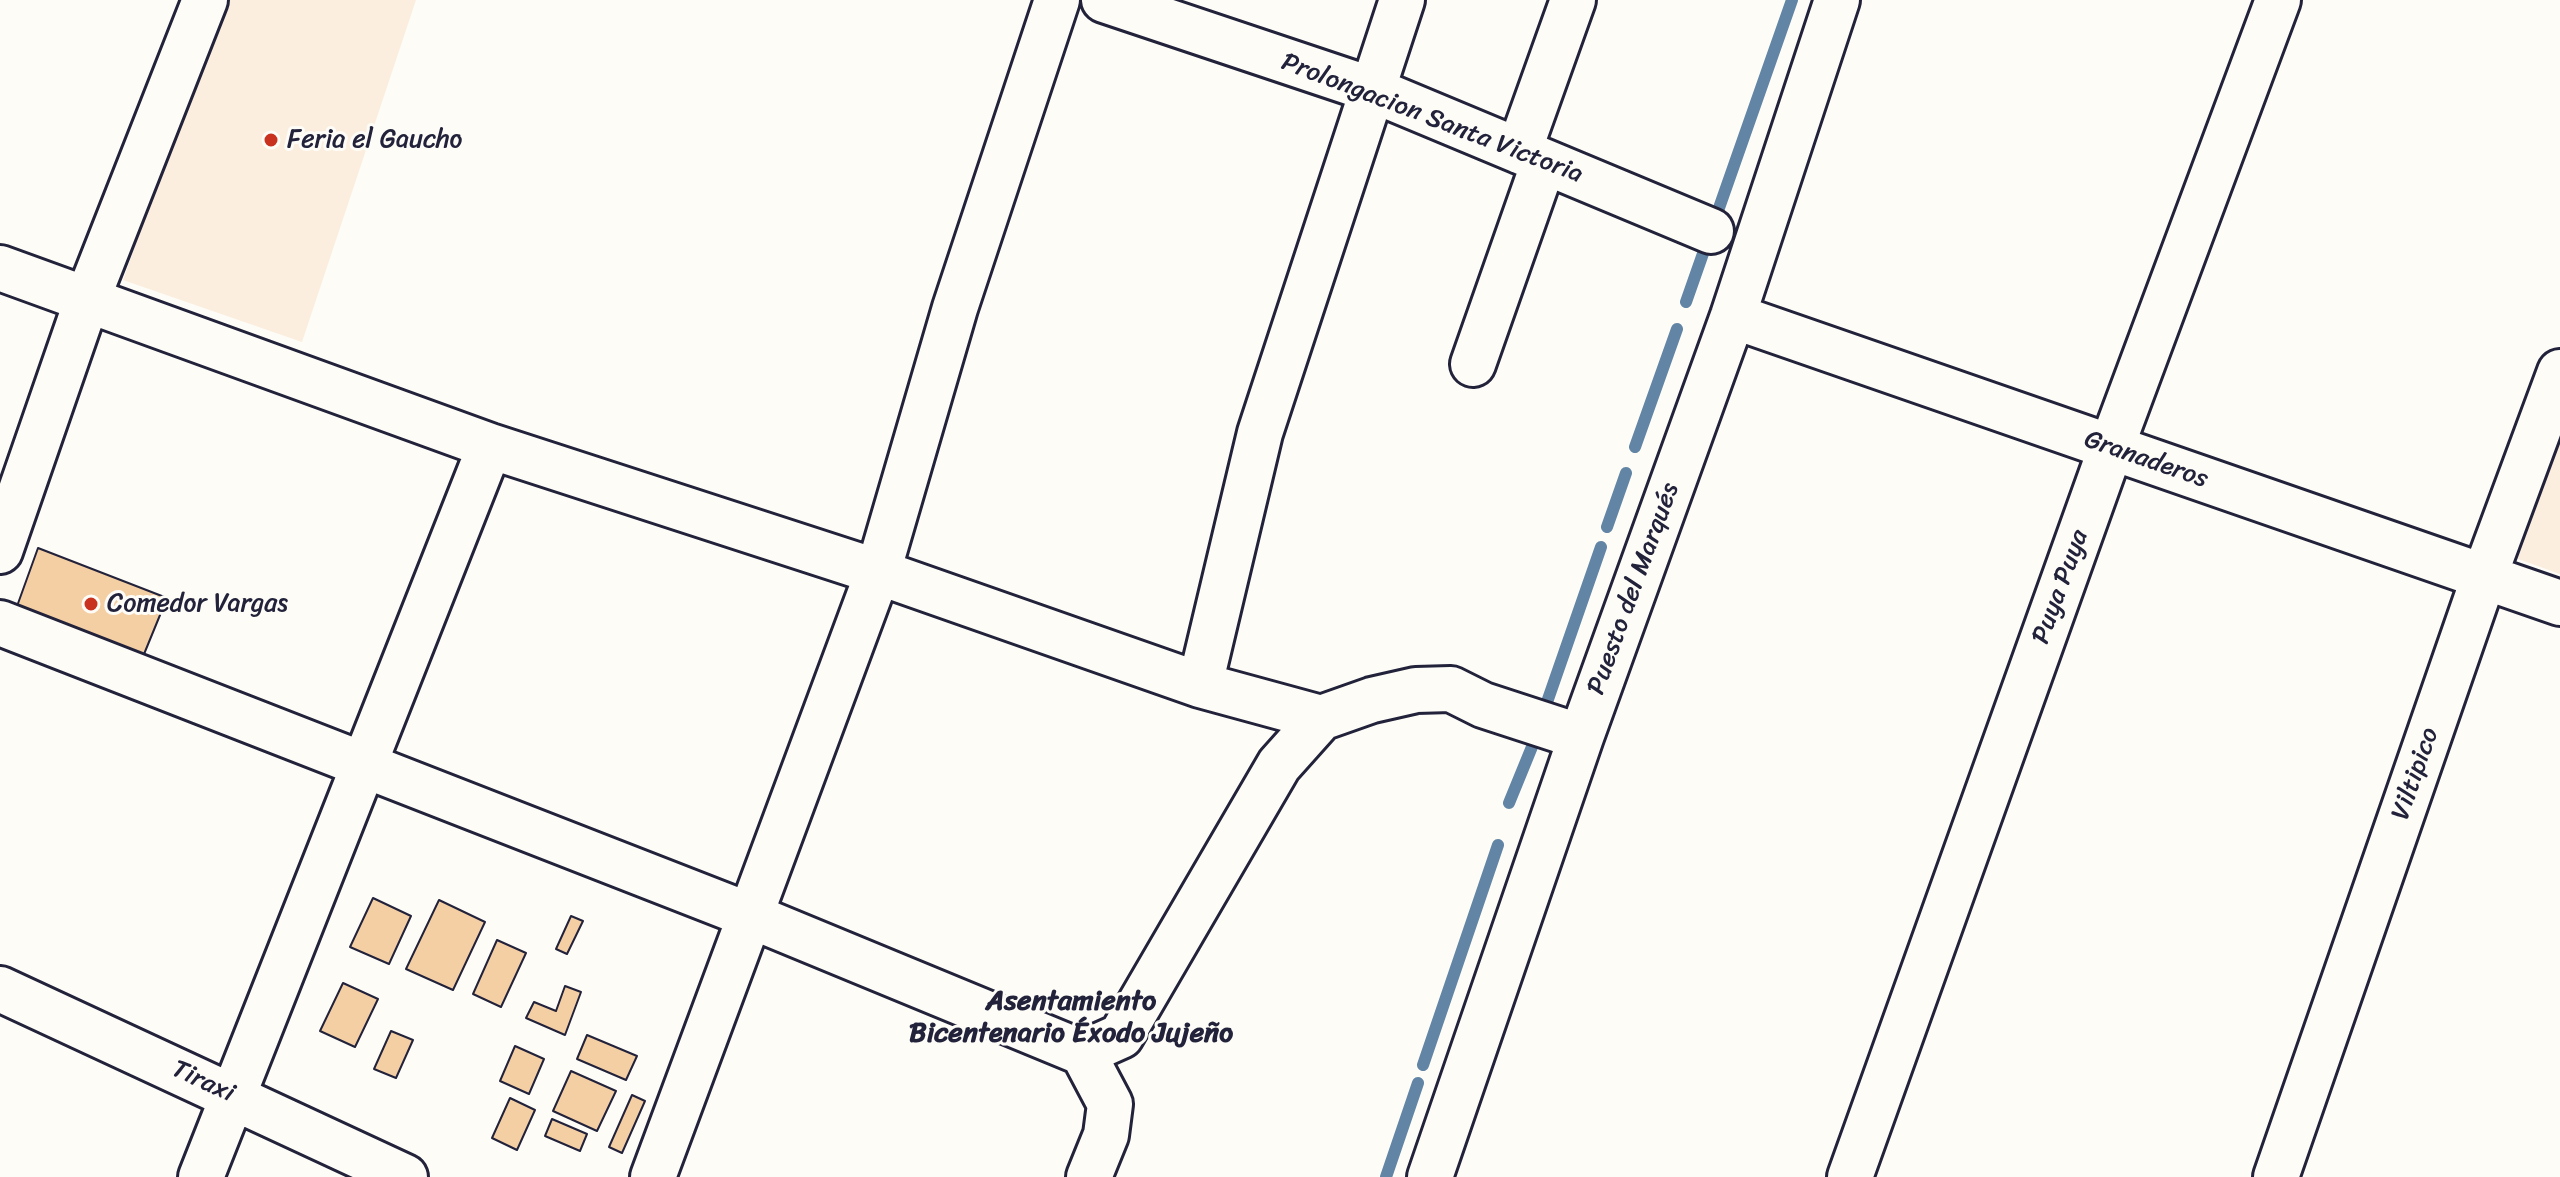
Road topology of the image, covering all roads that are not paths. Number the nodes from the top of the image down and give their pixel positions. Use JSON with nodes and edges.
{"nodes":[{"id":1,"x":205,"y":0,"type":"edge"},
{"id":2,"x":1057,"y":0,"type":"edge"},
{"id":3,"x":1104,"y":0,"type":"edge"},
{"id":4,"x":1402,"y":0,"type":"edge"},
{"id":5,"x":1573,"y":0,"type":"edge"},
{"id":6,"x":1837,"y":0,"type":"edge"},
{"id":7,"x":2278,"y":0,"type":"edge"},
{"id":8,"x":1373,"y":90,"type":"junction"},
{"id":9,"x":1532,"y":156,"type":"junction"},
{"id":10,"x":1711,"y":231,"type":"dead end"},
{"id":11,"x":0,"y":268,"type":"edge"},
{"id":12,"x":87,"y":300,"type":"junction"},
{"id":13,"x":1733,"y":316,"type":"junction"},
{"id":14,"x":1473,"y":364,"type":"dead end"},
{"id":15,"x":2560,"y":372,"type":"edge"},
{"id":16,"x":490,"y":446,"type":"junction"},
{"id":17,"x":2111,"y":448,"type":"junction"},
{"id":18,"x":0,"y":551,"type":"edge"},
{"id":19,"x":878,"y":572,"type":"junction"},
{"id":20,"x":2484,"y":577,"type":"junction"},
{"id":21,"x":2560,"y":603,"type":"edge"},
{"id":22,"x":0,"y":623,"type":"edge"},
{"id":23,"x":1200,"y":685,"type":"junction"},
{"id":24,"x":1321,"y":718,"type":"junction"},
{"id":25,"x":1581,"y":737,"type":"junction"},
{"id":26,"x":363,"y":763,"type":"junction"},
{"id":27,"x":751,"y":916,"type":"junction"},
{"id":28,"x":0,"y":989,"type":"edge"},
{"id":29,"x":1083,"y":1053,"type":"junction"},
{"id":30,"x":234,"y":1096,"type":"junction"},
{"id":31,"x":201,"y":1177,"type":"edge"},
{"id":32,"x":405,"y":1177,"type":"edge"},
{"id":33,"x":653,"y":1177,"type":"edge"},
{"id":34,"x":1089,"y":1177,"type":"edge"},
{"id":35,"x":1430,"y":1177,"type":"edge"},
{"id":36,"x":1850,"y":1177,"type":"edge"},
{"id":37,"x":2276,"y":1177,"type":"edge"}],
"edges":[{"from":1,"to":12,"type":"street"},
{"from":2,"to":19,"type":"street"},
{"from":3,"to":8,"type":"street","name":"Prolongacion Santa Victoria"},
{"from":4,"to":8,"type":"street"},
{"from":5,"to":9,"type":"street"},
{"from":6,"to":13,"type":"street","name":"Puesto del Marqués"},
{"from":7,"to":17,"type":"street","name":"Puya Puya"},
{"from":8,"to":9,"type":"street","name":"Prolongacion Santa Victoria"},
{"from":8,"to":23,"type":"street"},
{"from":9,"to":10,"type":"street","name":"Prolongacion Santa Victoria"},
{"from":9,"to":14,"type":"street"},
{"from":11,"to":12,"type":"street"},
{"from":12,"to":16,"type":"street"},
{"from":12,"to":18,"type":"street"},
{"from":13,"to":17,"type":"street","name":"Granaderos"},
{"from":13,"to":25,"type":"street","name":"Puesto del Marqués"},
{"from":15,"to":20,"type":"street","name":"Viltipico"},
{"from":16,"to":19,"type":"street"},
{"from":16,"to":26,"type":"street"},
{"from":17,"to":20,"type":"street","name":"Granaderos"},
{"from":17,"to":36,"type":"street","name":"Puya Puya"},
{"from":19,"to":23,"type":"street"},
{"from":19,"to":27,"type":"street"},
{"from":20,"to":21,"type":"street","name":"Granaderos"},
{"from":20,"to":37,"type":"street","name":"Viltipico"},
{"from":22,"to":26,"type":"street"},
{"from":23,"to":24,"type":"street"},
{"from":24,"to":25,"type":"street"},
{"from":24,"to":29,"type":"street"},
{"from":25,"to":35,"type":"street","name":"Puesto del Marqués"},
{"from":26,"to":27,"type":"street"},
{"from":26,"to":30,"type":"street"},
{"from":27,"to":29,"type":"street"},
{"from":27,"to":33,"type":"street"},
{"from":28,"to":30,"type":"street","name":"Tiraxi"},
{"from":29,"to":34,"type":"street"},
{"from":30,"to":31,"type":"street"},
{"from":30,"to":32,"type":"street","name":"Tiraxi"}]}
